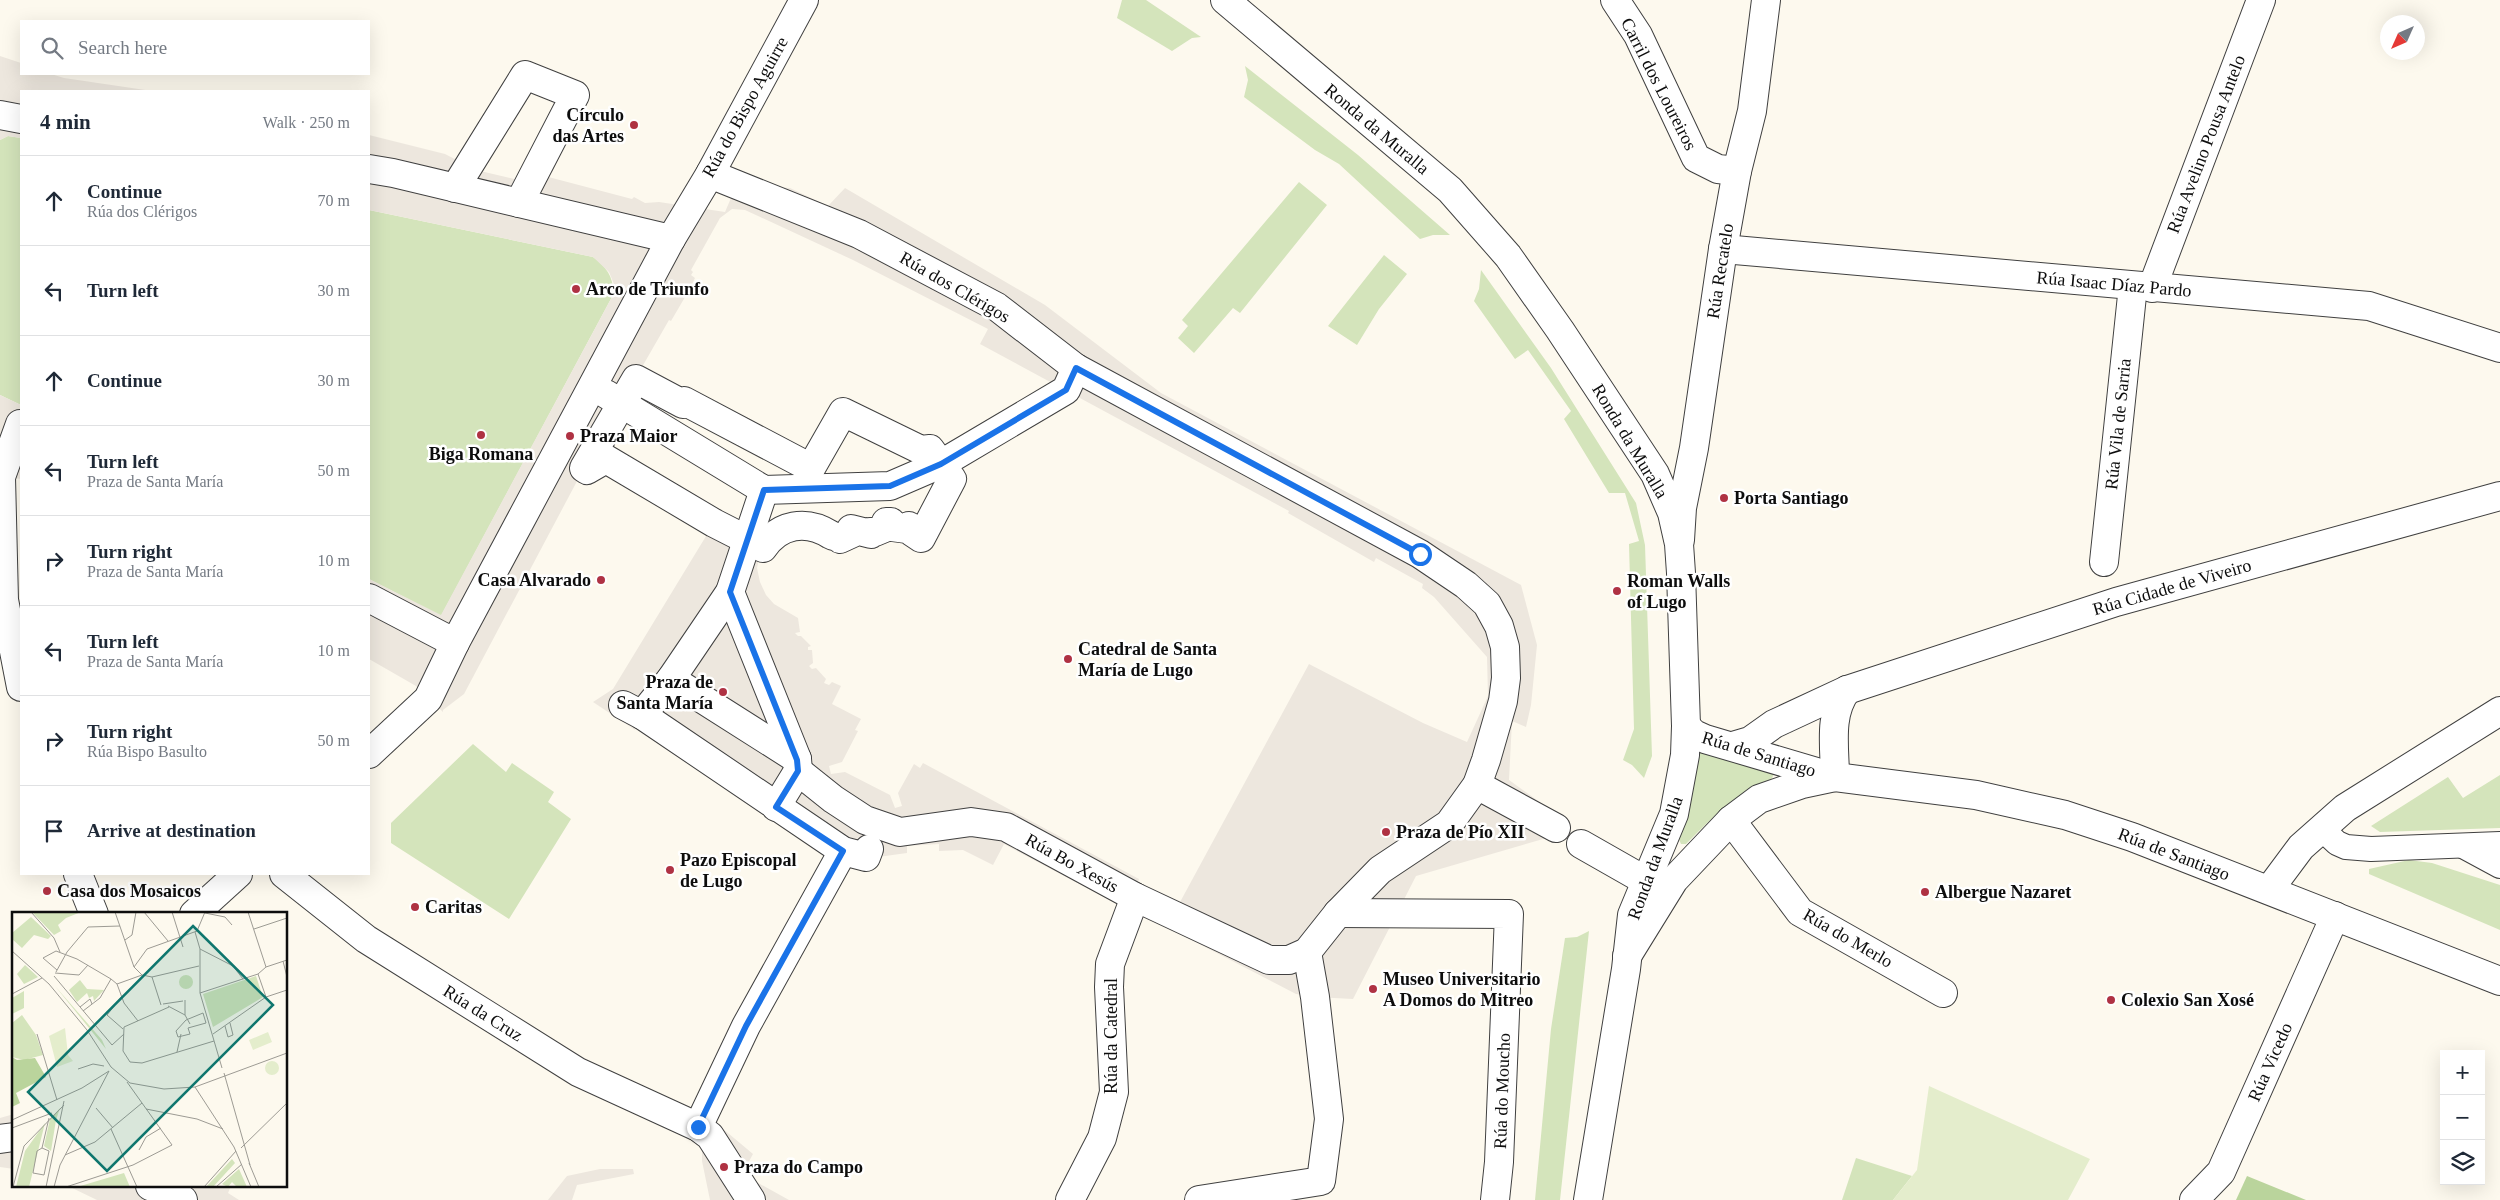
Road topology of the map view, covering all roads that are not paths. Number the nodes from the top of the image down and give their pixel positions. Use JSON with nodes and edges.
{"nodes":[{"id":1,"x":804,"y":0,"type":"edge"},
{"id":2,"x":1225,"y":0,"type":"edge"},
{"id":3,"x":1615,"y":0,"type":"edge"},
{"id":4,"x":1766,"y":0,"type":"edge"},
{"id":5,"x":2261,"y":0,"type":"edge"},
{"id":6,"x":0,"y":115,"type":"edge"},
{"id":7,"x":20,"y":120,"type":"edge"},
{"id":8,"x":370,"y":169,"type":"edge"},
{"id":9,"x":1737,"y":171,"type":"junction"},
{"id":10,"x":710,"y":174,"type":"junction"},
{"id":11,"x":456,"y":188,"type":"junction"},
{"id":12,"x":520,"y":203,"type":"junction"},
{"id":13,"x":671,"y":239,"type":"junction"},
{"id":14,"x":1723,"y":249,"type":"junction"},
{"id":15,"x":2142,"y":287,"type":"junction"},
{"id":16,"x":2500,"y":348,"type":"edge"},
{"id":17,"x":1076,"y":368,"type":"junction"},
{"id":18,"x":592,"y":385,"type":"junction"},
{"id":19,"x":622,"y":404,"type":"junction"},
{"id":20,"x":14,"y":421,"type":"edge"},
{"id":21,"x":941,"y":464,"type":"junction"},
{"id":22,"x":764,"y":490,"type":"junction"},
{"id":23,"x":2500,"y":496,"type":"edge"},
{"id":24,"x":748,"y":540,"type":"junction"},
{"id":25,"x":1679,"y":544,"type":"junction"},
{"id":26,"x":2104,"y":562,"type":"dead end"},
{"id":27,"x":730,"y":592,"type":"junction"},
{"id":28,"x":370,"y":599,"type":"edge"},
{"id":29,"x":456,"y":643,"type":"junction"},
{"id":30,"x":671,"y":679,"type":"junction"},
{"id":31,"x":20,"y":682,"type":"edge"},
{"id":32,"x":1847,"y":690,"type":"junction"},
{"id":33,"x":2500,"y":710,"type":"edge"},
{"id":34,"x":1686,"y":726,"type":"junction"},
{"id":35,"x":1733,"y":746,"type":"junction"},
{"id":36,"x":370,"y":753,"type":"edge"},
{"id":37,"x":797,"y":765,"type":"junction"},
{"id":38,"x":1834,"y":777,"type":"junction"},
{"id":39,"x":1477,"y":785,"type":"junction"},
{"id":40,"x":776,"y":807,"type":"junction"},
{"id":41,"x":1730,"y":820,"type":"junction"},
{"id":42,"x":1556,"y":828,"type":"dead end"},
{"id":43,"x":2321,"y":828,"type":"junction"},
{"id":44,"x":867,"y":841,"type":"junction"},
{"id":45,"x":1581,"y":844,"type":"dead end"},
{"id":46,"x":2500,"y":844,"type":"edge"},
{"id":47,"x":2461,"y":846,"type":"junction"},
{"id":48,"x":2500,"y":866,"type":"edge"},
{"id":49,"x":78,"y":875,"type":"edge"},
{"id":50,"x":237,"y":875,"type":"edge"},
{"id":51,"x":285,"y":875,"type":"edge"},
{"id":52,"x":1646,"y":881,"type":"junction"},
{"id":53,"x":2269,"y":890,"type":"junction"},
{"id":54,"x":1135,"y":897,"type":"junction"},
{"id":55,"x":93,"y":912,"type":"edge"},
{"id":56,"x":196,"y":912,"type":"edge"},
{"id":57,"x":1338,"y":913,"type":"junction"},
{"id":58,"x":2335,"y":916,"type":"junction"},
{"id":59,"x":1308,"y":952,"type":"junction"},
{"id":60,"x":1627,"y":956,"type":"junction"},
{"id":61,"x":2500,"y":981,"type":"edge"},
{"id":62,"x":1943,"y":993,"type":"dead end"},
{"id":63,"x":698,"y":1127,"type":"junction"},
{"id":64,"x":155,"y":1188,"type":"edge"},
{"id":65,"x":193,"y":1188,"type":"edge"},
{"id":66,"x":183,"y":1200,"type":"edge"},
{"id":67,"x":187,"y":1200,"type":"edge"},
{"id":68,"x":751,"y":1200,"type":"edge"},
{"id":69,"x":1070,"y":1200,"type":"edge"},
{"id":70,"x":1199,"y":1200,"type":"edge"},
{"id":71,"x":1495,"y":1200,"type":"edge"},
{"id":72,"x":1588,"y":1200,"type":"edge"},
{"id":73,"x":2194,"y":1200,"type":"edge"}],
"edges":[{"from":1,"to":10,"type":"street","name":"Rúa do Bispo Aguirre"},
{"from":2,"to":25,"type":"street","name":"Ronda da Muralla"},
{"from":3,"to":9,"type":"street","name":"Carril dos Loureiros"},
{"from":4,"to":9,"type":"street","name":"Rúa Recatelo"},
{"from":5,"to":15,"type":"street","name":"Rúa Avelino Pousa Antelo"},
{"from":6,"to":7,"type":"street"},
{"from":8,"to":11,"type":"street"},
{"from":9,"to":14,"type":"street","name":"Rúa Recatelo"},
{"from":10,"to":13,"type":"street","name":"Rúa do Bispo Aguirre"},
{"from":10,"to":17,"type":"street","name":"Rúa dos Clérigos"},
{"from":11,"to":12,"type":"street"},
{"from":11,"to":12,"type":"street"},
{"from":12,"to":13,"type":"street"},
{"from":13,"to":18,"type":"street"},
{"from":14,"to":15,"type":"street","name":"Rúa Isaac Díaz Pardo"},
{"from":14,"to":25,"type":"street","name":"Rúa Recatelo"},
{"from":15,"to":16,"type":"street","name":"Rúa Isaac Díaz Pardo"},
{"from":15,"to":26,"type":"street","name":"Rúa Vila de Sarria"},
{"from":17,"to":21,"type":"street"},
{"from":17,"to":39,"type":"street","name":"Rúa dos Clérigos"},
{"from":18,"to":19,"type":"street"},
{"from":18,"to":29,"type":"street"},
{"from":19,"to":21,"type":"street"},
{"from":19,"to":22,"type":"street"},
{"from":19,"to":24,"type":"street"},
{"from":20,"to":31,"type":"street"},
{"from":21,"to":22,"type":"street"},
{"from":21,"to":24,"type":"street"},
{"from":22,"to":24,"type":"street"},
{"from":23,"to":32,"type":"street","name":"Rúa Cidade de Viveiro"},
{"from":24,"to":27,"type":"street"},
{"from":25,"to":34,"type":"street","name":"Ronda da Muralla"},
{"from":27,"to":30,"type":"street"},
{"from":27,"to":37,"type":"street"},
{"from":28,"to":29,"type":"street"},
{"from":29,"to":36,"type":"street"},
{"from":30,"to":37,"type":"street"},
{"from":30,"to":40,"type":"street"},
{"from":32,"to":35,"type":"street","name":"Rúa Cidade de Viveiro"},
{"from":32,"to":38,"type":"street"},
{"from":33,"to":43,"type":"street"},
{"from":34,"to":35,"type":"street","name":"Rúa de Santiago"},
{"from":34,"to":52,"type":"street","name":"Ronda da Muralla"},
{"from":35,"to":38,"type":"street","name":"Rúa de Santiago"},
{"from":37,"to":40,"type":"street"},
{"from":37,"to":44,"type":"street"},
{"from":38,"to":41,"type":"street","name":"Rúa de Santiago"},
{"from":38,"to":53,"type":"street","name":"Rúa de Santiago"},
{"from":39,"to":42,"type":"street"},
{"from":39,"to":57,"type":"street"},
{"from":40,"to":44,"type":"street"},
{"from":41,"to":60,"type":"street","name":"Rúa de Santiago"},
{"from":41,"to":62,"type":"street","name":"Rúa do Merlo"},
{"from":43,"to":47,"type":"lane"},
{"from":43,"to":53,"type":"street"},
{"from":44,"to":54,"type":"street","name":"Rúa Bo Xesús"},
{"from":44,"to":63,"type":"street"},
{"from":45,"to":52,"type":"street"},
{"from":46,"to":47,"type":"lane"},
{"from":47,"to":48,"type":"lane"},
{"from":49,"to":55,"type":"street"},
{"from":50,"to":56,"type":"street"},
{"from":51,"to":63,"type":"street","name":"Rúa da Cruz"},
{"from":52,"to":60,"type":"street","name":"Ronda da Muralla"},
{"from":53,"to":58,"type":"street","name":"Rúa de Santiago"},
{"from":54,"to":59,"type":"street","name":"Rúa Bo Xesús"},
{"from":54,"to":69,"type":"street","name":"Rúa da Catedral"},
{"from":57,"to":59,"type":"street"},
{"from":57,"to":71,"type":"street","name":"Rúa do Moucho"},
{"from":58,"to":61,"type":"street","name":"Rúa de Santiago"},
{"from":58,"to":73,"type":"street","name":"Rúa Vicedo"},
{"from":59,"to":70,"type":"street"},
{"from":60,"to":72,"type":"street","name":"Ronda da Muralla"},
{"from":63,"to":68,"type":"street"},
{"from":64,"to":66,"type":"street"},
{"from":65,"to":67,"type":"street"}]}
